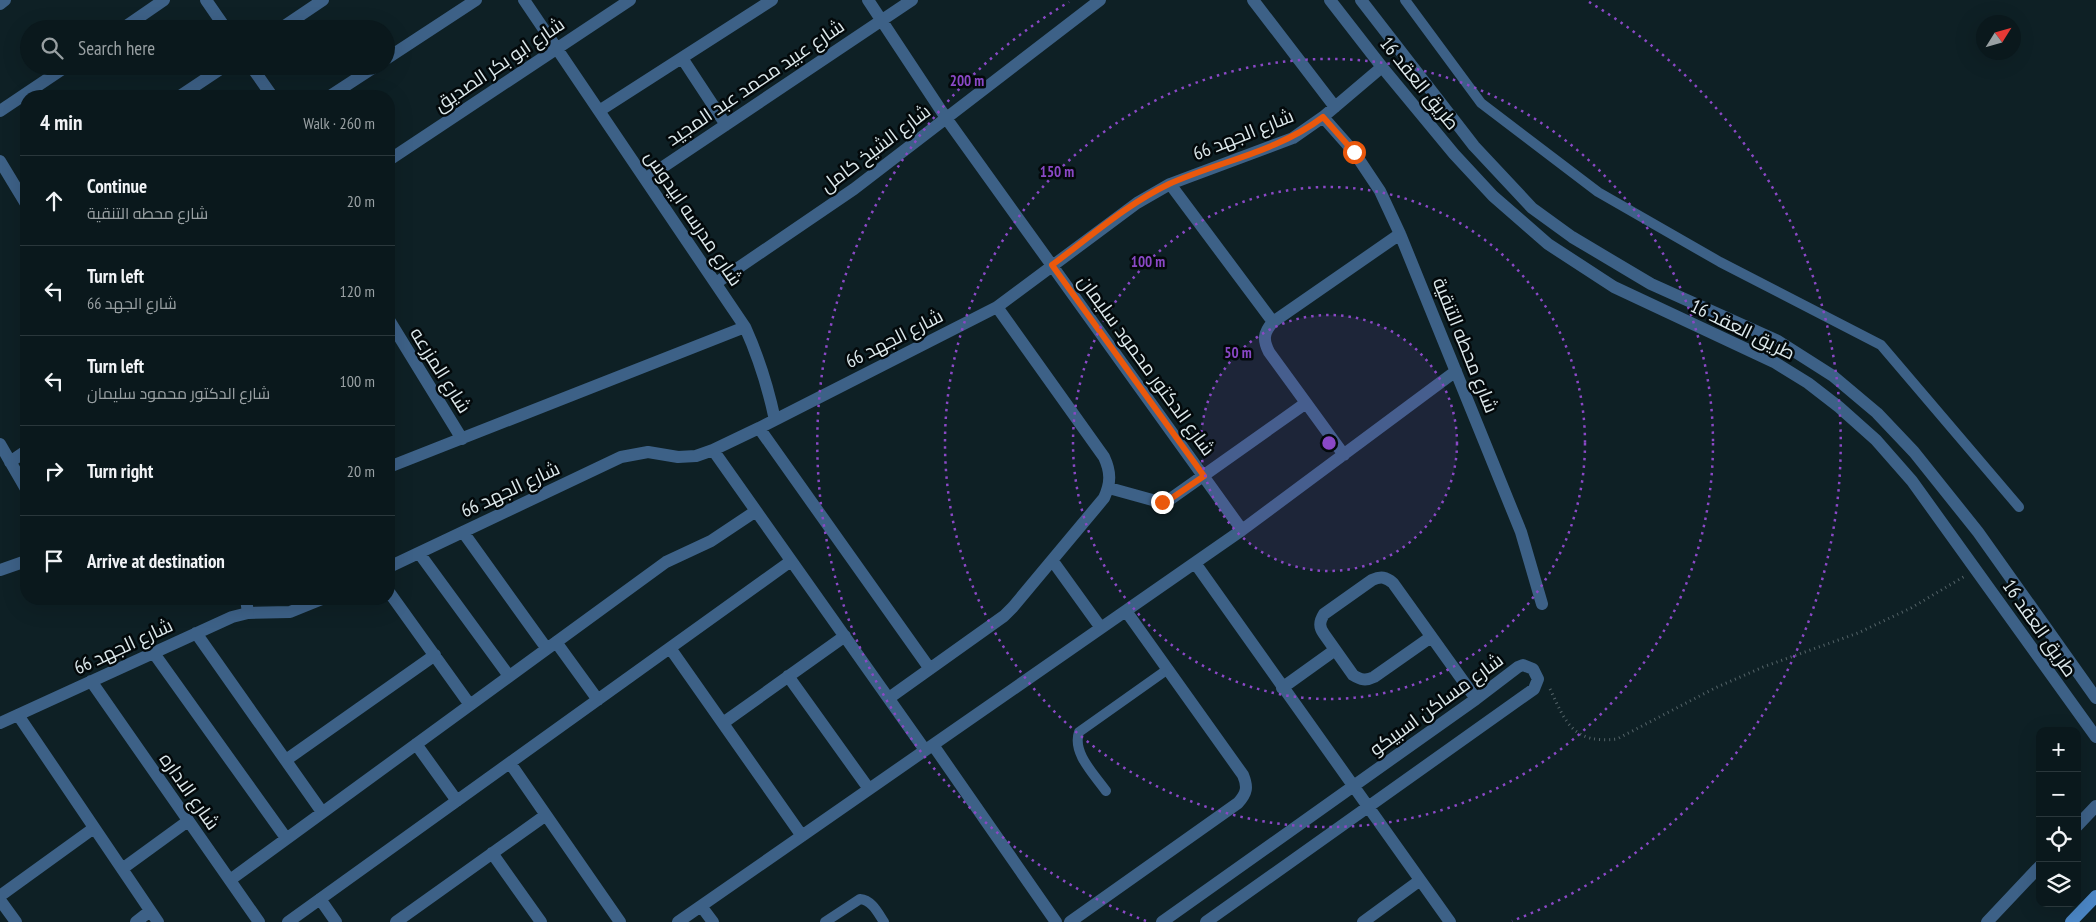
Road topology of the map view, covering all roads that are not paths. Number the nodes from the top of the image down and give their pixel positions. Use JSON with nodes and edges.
{"nodes":[{"id":1,"x":5,"y":0,"type":"edge"},
{"id":2,"x":164,"y":0,"type":"edge"},
{"id":3,"x":206,"y":0,"type":"edge"},
{"id":4,"x":323,"y":0,"type":"edge"},
{"id":5,"x":476,"y":0,"type":"edge"},
{"id":6,"x":524,"y":0,"type":"edge"},
{"id":7,"x":630,"y":0,"type":"edge"},
{"id":8,"x":772,"y":0,"type":"edge"},
{"id":9,"x":868,"y":0,"type":"edge"},
{"id":10,"x":912,"y":0,"type":"edge"},
{"id":11,"x":1100,"y":0,"type":"edge"},
{"id":12,"x":1253,"y":0,"type":"edge"},
{"id":13,"x":1330,"y":0,"type":"edge"},
{"id":14,"x":1361,"y":0,"type":"edge"},
{"id":15,"x":1405,"y":0,"type":"edge"},
{"id":16,"x":0,"y":4,"type":"edge"},
{"id":17,"x":135,"y":20,"type":"edge"},
{"id":18,"x":220,"y":20,"type":"edge"},
{"id":19,"x":293,"y":20,"type":"edge"},
{"id":20,"x":881,"y":20,"type":"junction"},
{"id":21,"x":556,"y":48,"type":"junction"},
{"id":22,"x":395,"y":53,"type":"edge"},
{"id":23,"x":682,"y":58,"type":"junction"},
{"id":24,"x":1382,"y":67,"type":"junction"},
{"id":25,"x":53,"y":75,"type":"edge"},
{"id":26,"x":212,"y":75,"type":"edge"},
{"id":27,"x":257,"y":75,"type":"edge"},
{"id":28,"x":362,"y":75,"type":"edge"},
{"id":29,"x":31,"y":90,"type":"edge"},
{"id":30,"x":189,"y":90,"type":"edge"},
{"id":31,"x":268,"y":90,"type":"edge"},
{"id":32,"x":339,"y":90,"type":"edge"},
{"id":33,"x":20,"y":97,"type":"edge"},
{"id":34,"x":1335,"y":107,"type":"junction"},
{"id":35,"x":0,"y":111,"type":"edge"},
{"id":36,"x":600,"y":111,"type":"junction"},
{"id":37,"x":1323,"y":117,"type":"junction"},
{"id":38,"x":946,"y":118,"type":"junction"},
{"id":39,"x":726,"y":124,"type":"junction"},
{"id":40,"x":395,"y":156,"type":"edge"},
{"id":41,"x":0,"y":161,"type":"edge"},
{"id":42,"x":645,"y":179,"type":"junction"},
{"id":43,"x":1170,"y":184,"type":"junction"},
{"id":44,"x":20,"y":193,"type":"edge"},
{"id":45,"x":1400,"y":234,"type":"junction"},
{"id":46,"x":1052,"y":265,"type":"junction"},
{"id":47,"x":716,"y":283,"type":"junction"},
{"id":48,"x":997,"y":307,"type":"junction"},
{"id":49,"x":1273,"y":322,"type":"junction"},
{"id":50,"x":745,"y":328,"type":"junction"},
{"id":51,"x":395,"y":330,"type":"edge"},
{"id":52,"x":1456,"y":371,"type":"junction"},
{"id":53,"x":1306,"y":403,"type":"junction"},
{"id":54,"x":775,"y":420,"type":"junction"},
{"id":55,"x":758,"y":428,"type":"junction"},
{"id":56,"x":462,"y":439,"type":"junction"},
{"id":57,"x":0,"y":444,"type":"edge"},
{"id":58,"x":713,"y":450,"type":"junction"},
{"id":59,"x":1344,"y":454,"type":"junction"},
{"id":60,"x":20,"y":455,"type":"edge"},
{"id":61,"x":10,"y":462,"type":"junction"},
{"id":62,"x":395,"y":462,"type":"edge"},
{"id":63,"x":1204,"y":476,"type":"junction"},
{"id":64,"x":20,"y":479,"type":"edge"},
{"id":65,"x":1109,"y":488,"type":"junction"},
{"id":66,"x":2019,"y":507,"type":"dead end"},
{"id":67,"x":756,"y":511,"type":"junction"},
{"id":68,"x":1242,"y":530,"type":"junction"},
{"id":69,"x":463,"y":532,"type":"junction"},
{"id":70,"x":419,"y":553,"type":"junction"},
{"id":71,"x":1052,"y":560,"type":"junction"},
{"id":72,"x":792,"y":561,"type":"junction"},
{"id":73,"x":20,"y":563,"type":"edge"},
{"id":74,"x":1195,"y":563,"type":"junction"},
{"id":75,"x":395,"y":564,"type":"edge"},
{"id":76,"x":0,"y":570,"type":"edge"},
{"id":77,"x":395,"y":600,"type":"edge"},
{"id":78,"x":1542,"y":604,"type":"dead end"},
{"id":79,"x":247,"y":605,"type":"edge"},
{"id":80,"x":307,"y":605,"type":"edge"},
{"id":81,"x":1126,"y":611,"type":"junction"},
{"id":82,"x":248,"y":613,"type":"junction"},
{"id":83,"x":1101,"y":628,"type":"junction"},
{"id":84,"x":196,"y":633,"type":"junction"},
{"id":85,"x":844,"y":636,"type":"junction"},
{"id":86,"x":1431,"y":636,"type":"junction"},
{"id":87,"x":551,"y":645,"type":"junction"},
{"id":88,"x":670,"y":648,"type":"junction"},
{"id":89,"x":1335,"y":650,"type":"junction"},
{"id":90,"x":153,"y":652,"type":"junction"},
{"id":91,"x":435,"y":656,"type":"junction"},
{"id":92,"x":930,"y":669,"type":"junction"},
{"id":93,"x":1168,"y":669,"type":"junction"},
{"id":94,"x":509,"y":676,"type":"junction"},
{"id":95,"x":788,"y":676,"type":"junction"},
{"id":96,"x":91,"y":681,"type":"junction"},
{"id":97,"x":1282,"y":688,"type":"junction"},
{"id":98,"x":889,"y":698,"type":"junction"},
{"id":99,"x":2096,"y":698,"type":"edge"},
{"id":100,"x":1476,"y":699,"type":"junction"},
{"id":101,"x":598,"y":700,"type":"junction"},
{"id":102,"x":470,"y":705,"type":"junction"},
{"id":103,"x":18,"y":715,"type":"junction"},
{"id":104,"x":0,"y":723,"type":"edge"},
{"id":105,"x":723,"y":723,"type":"junction"},
{"id":106,"x":2096,"y":737,"type":"edge"},
{"id":107,"x":416,"y":744,"type":"junction"},
{"id":108,"x":929,"y":748,"type":"junction"},
{"id":109,"x":286,"y":760,"type":"junction"},
{"id":110,"x":510,"y":763,"type":"junction"},
{"id":111,"x":1352,"y":787,"type":"junction"},
{"id":112,"x":869,"y":789,"type":"junction"},
{"id":113,"x":1106,"y":791,"type":"dead end"},
{"id":114,"x":457,"y":801,"type":"junction"},
{"id":115,"x":2096,"y":806,"type":"edge"},
{"id":116,"x":1367,"y":807,"type":"junction"},
{"id":117,"x":322,"y":812,"type":"junction"},
{"id":118,"x":546,"y":815,"type":"junction"},
{"id":119,"x":188,"y":821,"type":"junction"},
{"id":120,"x":2081,"y":822,"type":"edge"},
{"id":121,"x":94,"y":828,"type":"junction"},
{"id":122,"x":802,"y":836,"type":"junction"},
{"id":123,"x":286,"y":838,"type":"junction"},
{"id":124,"x":492,"y":853,"type":"junction"},
{"id":125,"x":122,"y":869,"type":"junction"},
{"id":126,"x":2036,"y":870,"type":"edge"},
{"id":127,"x":230,"y":880,"type":"junction"},
{"id":128,"x":1419,"y":881,"type":"junction"},
{"id":129,"x":0,"y":898,"type":"edge"},
{"id":130,"x":320,"y":899,"type":"junction"},
{"id":131,"x":2092,"y":900,"type":"edge"},
{"id":132,"x":701,"y":906,"type":"junction"},
{"id":133,"x":154,"y":917,"type":"edge"},
{"id":134,"x":15,"y":922,"type":"edge"},
{"id":135,"x":136,"y":922,"type":"edge"},
{"id":136,"x":259,"y":922,"type":"edge"},
{"id":137,"x":288,"y":922,"type":"edge"},
{"id":138,"x":336,"y":922,"type":"edge"},
{"id":139,"x":396,"y":922,"type":"edge"},
{"id":140,"x":541,"y":922,"type":"edge"},
{"id":141,"x":620,"y":922,"type":"edge"},
{"id":142,"x":678,"y":922,"type":"edge"},
{"id":143,"x":713,"y":922,"type":"edge"},
{"id":144,"x":826,"y":922,"type":"edge"},
{"id":145,"x":884,"y":922,"type":"edge"},
{"id":146,"x":1056,"y":922,"type":"edge"},
{"id":147,"x":1070,"y":922,"type":"edge"},
{"id":148,"x":1162,"y":922,"type":"edge"},
{"id":149,"x":1206,"y":922,"type":"edge"},
{"id":150,"x":1363,"y":922,"type":"edge"},
{"id":151,"x":1450,"y":922,"type":"edge"},
{"id":152,"x":1987,"y":922,"type":"edge"},
{"id":153,"x":2071,"y":922,"type":"edge"}],
"edges":[{"from":1,"to":16,"type":"street"},
{"from":2,"to":17,"type":"street"},
{"from":3,"to":18,"type":"street"},
{"from":4,"to":19,"type":"street"},
{"from":5,"to":22,"type":"street"},
{"from":6,"to":21,"type":"street"},
{"from":7,"to":21,"type":"street","name":"شارع ابو بكر الصديق"},
{"from":8,"to":23,"type":"street"},
{"from":9,"to":20,"type":"street","name":"شارع الدكتور محمود سليمان"},
{"from":10,"to":20,"type":"street","name":"شارع عبيد محمد عبد المجيد"},
{"from":11,"to":38,"type":"street","name":"شارع الشيخ كامل"},
{"from":12,"to":34,"type":"street"},
{"from":13,"to":24,"type":"street","name":"طريق العقد 16"},
{"from":14,"to":99,"type":"street","name":"طريق العقد 16"},
{"from":15,"to":66,"type":"lane"},
{"from":20,"to":38,"type":"street","name":"شارع الدكتور محمود سليمان"},
{"from":20,"to":39,"type":"street","name":"شارع عبيد محمد عبد المجيد"},
{"from":21,"to":36,"type":"street","name":"شارع مدرسه ابيدوس"},
{"from":21,"to":40,"type":"street","name":"شارع ابو بكر الصديق"},
{"from":23,"to":36,"type":"street"},
{"from":23,"to":39,"type":"street"},
{"from":24,"to":34,"type":"street","name":"شارع الجهد 66"},
{"from":24,"to":106,"type":"street","name":"طريق العقد 16"},
{"from":25,"to":29,"type":"street"},
{"from":26,"to":30,"type":"street"},
{"from":27,"to":31,"type":"street"},
{"from":28,"to":32,"type":"street"},
{"from":33,"to":35,"type":"street"},
{"from":34,"to":37,"type":"street","name":"شارع الجهد 66"},
{"from":36,"to":42,"type":"street","name":"شارع مدرسه ابيدوس"},
{"from":37,"to":43,"type":"street","name":"شارع الجهد 66"},
{"from":37,"to":45,"type":"street","name":"شارع محطه التنقية"},
{"from":38,"to":46,"type":"street","name":"شارع الدكتور محمود سليمان"},
{"from":38,"to":47,"type":"street","name":"شارع الشيخ كامل"},
{"from":39,"to":42,"type":"street","name":"شارع عبيد محمد عبد المجيد"},
{"from":41,"to":44,"type":"street"},
{"from":42,"to":47,"type":"street","name":"شارع مدرسه ابيدوس"},
{"from":43,"to":46,"type":"street","name":"شارع الجهد 66"},
{"from":43,"to":49,"type":"street"},
{"from":45,"to":49,"type":"street"},
{"from":45,"to":52,"type":"street","name":"شارع محطه التنقية"},
{"from":46,"to":48,"type":"street","name":"شارع الجهد 66"},
{"from":46,"to":63,"type":"street","name":"شارع الدكتور محمود سليمان"},
{"from":47,"to":50,"type":"street","name":"شارع مدرسه ابيدوس"},
{"from":48,"to":54,"type":"street","name":"شارع الجهد 66"},
{"from":48,"to":65,"type":"street"},
{"from":49,"to":53,"type":"street"},
{"from":50,"to":54,"type":"street","name":"شارع مدرسه ابيدوس"},
{"from":50,"to":56,"type":"street"},
{"from":51,"to":56,"type":"street","name":"شارع المزرعه"},
{"from":52,"to":59,"type":"street"},
{"from":52,"to":78,"type":"street","name":"شارع محطه التنقية"},
{"from":53,"to":59,"type":"street"},
{"from":53,"to":63,"type":"street"},
{"from":54,"to":55,"type":"street","name":"شارع الجهد 66"},
{"from":55,"to":58,"type":"street","name":"شارع الجهد 66"},
{"from":55,"to":92,"type":"street"},
{"from":56,"to":62,"type":"street"},
{"from":57,"to":61,"type":"street"},
{"from":58,"to":67,"type":"street"},
{"from":58,"to":69,"type":"street","name":"شارع الجهد 66"},
{"from":59,"to":68,"type":"street"},
{"from":60,"to":61,"type":"street"},
{"from":61,"to":64,"type":"street"},
{"from":63,"to":65,"type":"street"},
{"from":63,"to":68,"type":"street","name":"شارع الدكتور محمود سليمان"},
{"from":65,"to":71,"type":"street"},
{"from":67,"to":72,"type":"street"},
{"from":67,"to":87,"type":"street"},
{"from":68,"to":74,"type":"street"},
{"from":69,"to":70,"type":"street","name":"شارع الجهد 66"},
{"from":69,"to":87,"type":"street"},
{"from":70,"to":75,"type":"street","name":"شارع الجهد 66"},
{"from":70,"to":94,"type":"street"},
{"from":71,"to":83,"type":"street"},
{"from":71,"to":92,"type":"street"},
{"from":72,"to":85,"type":"street"},
{"from":72,"to":88,"type":"street"},
{"from":73,"to":76,"type":"street"},
{"from":74,"to":81,"type":"street"},
{"from":74,"to":97,"type":"street"},
{"from":77,"to":91,"type":"street"},
{"from":79,"to":82,"type":"street"},
{"from":80,"to":82,"type":"street","name":"شارع الجهد 66"},
{"from":81,"to":83,"type":"street"},
{"from":81,"to":93,"type":"street"},
{"from":82,"to":84,"type":"street","name":"شارع الجهد 66"},
{"from":83,"to":108,"type":"street"},
{"from":84,"to":90,"type":"street","name":"شارع الجهد 66"},
{"from":84,"to":109,"type":"street"},
{"from":85,"to":95,"type":"street"},
{"from":85,"to":98,"type":"street"},
{"from":86,"to":89,"type":"street"},
{"from":86,"to":89,"type":"street"},
{"from":86,"to":100,"type":"street"},
{"from":87,"to":94,"type":"street"},
{"from":87,"to":101,"type":"street"},
{"from":88,"to":101,"type":"street"},
{"from":88,"to":105,"type":"street"},
{"from":89,"to":97,"type":"street"},
{"from":90,"to":96,"type":"street","name":"شارع الجهد 66"},
{"from":90,"to":123,"type":"street"},
{"from":91,"to":102,"type":"street"},
{"from":91,"to":109,"type":"street"},
{"from":92,"to":98,"type":"street"},
{"from":93,"to":113,"type":"lane"},
{"from":93,"to":147,"type":"street"},
{"from":94,"to":102,"type":"street"},
{"from":95,"to":105,"type":"street"},
{"from":95,"to":112,"type":"street"},
{"from":96,"to":103,"type":"street","name":"شارع الجهد 66"},
{"from":96,"to":119,"type":"street","name":"شارع الاداره"},
{"from":97,"to":111,"type":"street"},
{"from":98,"to":108,"type":"street"},
{"from":100,"to":111,"type":"street","name":"شارع مساكن اسبيكو"},
{"from":100,"to":116,"type":"street","name":"شارع مساكن اسبيكو"},
{"from":101,"to":110,"type":"street"},
{"from":102,"to":107,"type":"street"},
{"from":103,"to":104,"type":"street","name":"شارع الجهد 66"},
{"from":103,"to":121,"type":"street"},
{"from":105,"to":122,"type":"street"},
{"from":107,"to":114,"type":"street"},
{"from":107,"to":117,"type":"street"},
{"from":108,"to":112,"type":"street"},
{"from":108,"to":146,"type":"street"},
{"from":109,"to":117,"type":"street"},
{"from":110,"to":114,"type":"street"},
{"from":110,"to":118,"type":"street"},
{"from":111,"to":116,"type":"street"},
{"from":111,"to":148,"type":"street","name":"شارع مساكن اسبيكو"},
{"from":112,"to":122,"type":"street"},
{"from":114,"to":130,"type":"street"},
{"from":115,"to":120,"type":"street"},
{"from":116,"to":128,"type":"street"},
{"from":116,"to":149,"type":"street"},
{"from":117,"to":123,"type":"street"},
{"from":118,"to":124,"type":"street"},
{"from":118,"to":141,"type":"street"},
{"from":119,"to":125,"type":"street"},
{"from":119,"to":127,"type":"street","name":"شارع الاداره"},
{"from":121,"to":125,"type":"street"},
{"from":121,"to":129,"type":"street"},
{"from":122,"to":132,"type":"street"},
{"from":123,"to":127,"type":"street"},
{"from":124,"to":139,"type":"street"},
{"from":124,"to":140,"type":"street"},
{"from":125,"to":133,"type":"street"},
{"from":126,"to":152,"type":"street"},
{"from":127,"to":136,"type":"street","name":"شارع الاداره"},
{"from":128,"to":150,"type":"street"},
{"from":128,"to":151,"type":"street"},
{"from":129,"to":134,"type":"street"},
{"from":130,"to":137,"type":"street"},
{"from":130,"to":138,"type":"street"},
{"from":131,"to":153,"type":"main road"},
{"from":132,"to":142,"type":"street"},
{"from":132,"to":143,"type":"street"},
{"from":133,"to":135,"type":"street"},
{"from":144,"to":145,"type":"lane"}]}
